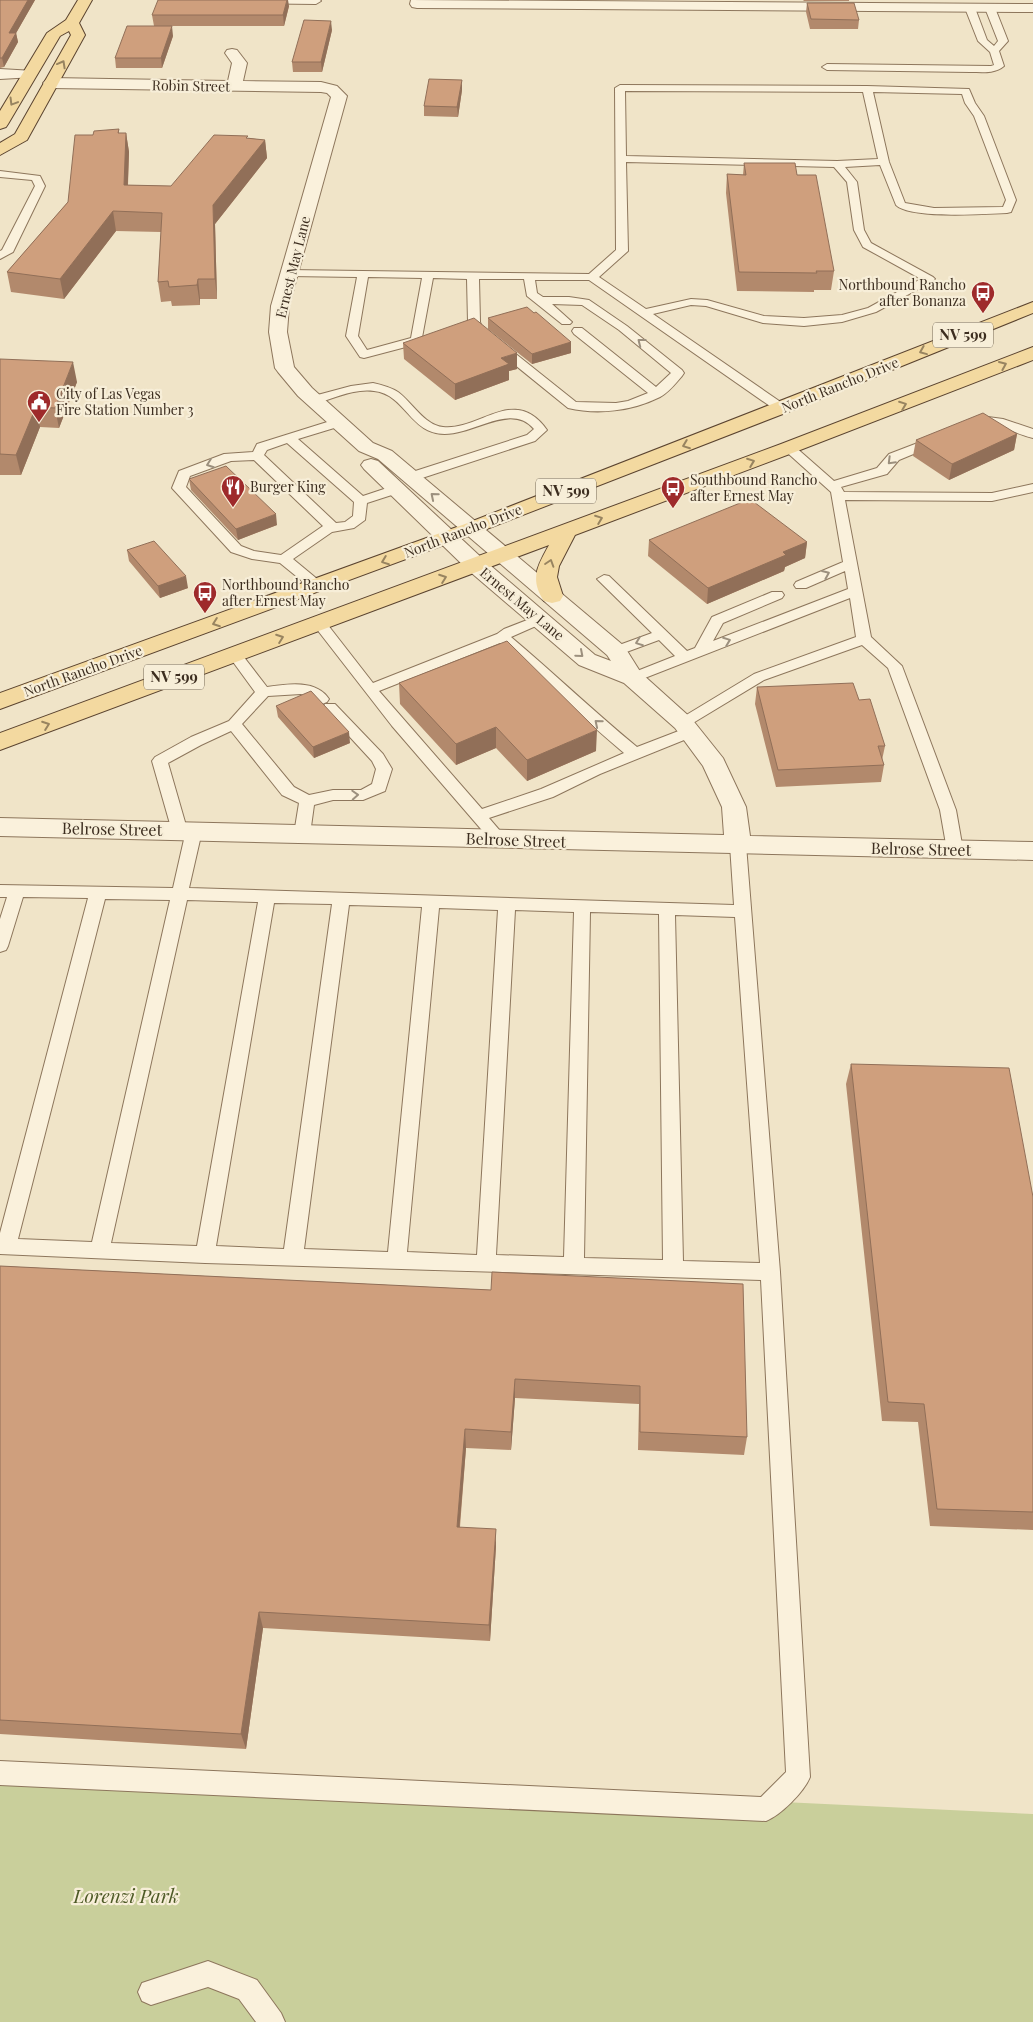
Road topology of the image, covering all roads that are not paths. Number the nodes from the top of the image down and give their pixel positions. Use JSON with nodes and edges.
{"nodes":[{"id":1,"x":84,"y":0,"type":"edge"},
{"id":2,"x":217,"y":0,"type":"edge"},
{"id":3,"x":316,"y":1,"type":"edge"},
{"id":4,"x":418,"y":2,"type":"edge"},
{"id":5,"x":568,"y":2,"type":"edge"},
{"id":6,"x":707,"y":3,"type":"edge"},
{"id":7,"x":970,"y":8,"type":"junction"},
{"id":8,"x":990,"y":8,"type":"junction"},
{"id":9,"x":1033,"y":8,"type":"edge"},
{"id":10,"x":72,"y":23,"type":"junction"},
{"id":11,"x":979,"y":29,"type":"junction"},
{"id":12,"x":998,"y":30,"type":"junction"},
{"id":13,"x":54,"y":33,"type":"junction"},
{"id":14,"x":994,"y":51,"type":"junction"},
{"id":15,"x":232,"y":53,"type":"dead end"},
{"id":16,"x":827,"y":67,"type":"dead end"},
{"id":17,"x":0,"y":74,"type":"edge"},
{"id":18,"x":29,"y":74,"type":"junction"},
{"id":19,"x":51,"y":83,"type":"junction"},
{"id":20,"x":234,"y":87,"type":"junction"},
{"id":21,"x":332,"y":89,"type":"joint"},
{"id":22,"x":867,"y":90,"type":"junction"},
{"id":23,"x":0,"y":124,"type":"edge"},
{"id":24,"x":20,"y":136,"type":"junction"},
{"id":25,"x":0,"y":150,"type":"edge"},
{"id":26,"x":621,"y":159,"type":"junction"},
{"id":27,"x":884,"y":162,"type":"junction"},
{"id":28,"x":837,"y":164,"type":"junction"},
{"id":29,"x":0,"y":174,"type":"edge"},
{"id":30,"x":0,"y":256,"type":"edge"},
{"id":31,"x":289,"y":273,"type":"junction"},
{"id":32,"x":363,"y":274,"type":"junction"},
{"id":33,"x":428,"y":275,"type":"junction"},
{"id":34,"x":473,"y":275,"type":"junction"},
{"id":35,"x":529,"y":276,"type":"junction"},
{"id":36,"x":592,"y":277,"type":"junction"},
{"id":37,"x":540,"y":301,"type":"junction"},
{"id":38,"x":1033,"y":307,"type":"edge"},
{"id":39,"x":643,"y":313,"type":"junction"},
{"id":40,"x":566,"y":322,"type":"dead end"},
{"id":41,"x":578,"y":331,"type":"dead end"},
{"id":42,"x":1033,"y":353,"type":"edge"},
{"id":43,"x":657,"y":394,"type":"junction"},
{"id":44,"x":314,"y":400,"type":"junction"},
{"id":45,"x":781,"y":408,"type":"junction"},
{"id":46,"x":340,"y":422,"type":"junction"},
{"id":47,"x":963,"y":429,"type":"edge"},
{"id":48,"x":1033,"y":434,"type":"edge"},
{"id":49,"x":946,"y":436,"type":"edge"},
{"id":50,"x":289,"y":438,"type":"junction"},
{"id":51,"x":788,"y":448,"type":"junction"},
{"id":52,"x":257,"y":456,"type":"junction"},
{"id":53,"x":403,"y":483,"type":"junction"},
{"id":54,"x":1033,"y":488,"type":"edge"},
{"id":55,"x":834,"y":491,"type":"junction"},
{"id":56,"x":361,"y":501,"type":"junction"},
{"id":57,"x":331,"y":526,"type":"junction"},
{"id":58,"x":472,"y":528,"type":"junction"},
{"id":59,"x":566,"y":532,"type":"junction"},
{"id":60,"x":447,"y":537,"type":"junction"},
{"id":61,"x":504,"y":555,"type":"junction"},
{"id":62,"x":284,"y":559,"type":"junction"},
{"id":63,"x":850,"y":564,"type":"junction"},
{"id":64,"x":476,"y":565,"type":"junction"},
{"id":65,"x":604,"y":579,"type":"dead end"},
{"id":66,"x":801,"y":584,"type":"dead end"},
{"id":67,"x":317,"y":586,"type":"junction"},
{"id":68,"x":855,"y":591,"type":"junction"},
{"id":69,"x":777,"y":595,"type":"dead end"},
{"id":70,"x":552,"y":596,"type":"junction"},
{"id":71,"x":540,"y":619,"type":"junction"},
{"id":72,"x":319,"y":623,"type":"junction"},
{"id":73,"x":662,"y":634,"type":"junction"},
{"id":74,"x":502,"y":637,"type":"junction"},
{"id":75,"x":864,"y":639,"type":"junction"},
{"id":76,"x":616,"y":651,"type":"junction"},
{"id":77,"x":701,"y":651,"type":"junction"},
{"id":78,"x":235,"y":654,"type":"junction"},
{"id":79,"x":685,"y":657,"type":"junction"},
{"id":80,"x":632,"y":678,"type":"junction"},
{"id":81,"x":370,"y":689,"type":"junction"},
{"id":82,"x":263,"y":692,"type":"junction"},
{"id":83,"x":0,"y":701,"type":"edge"},
{"id":84,"x":234,"y":724,"type":"junction"},
{"id":85,"x":686,"y":728,"type":"junction"},
{"id":86,"x":0,"y":742,"type":"edge"},
{"id":87,"x":635,"y":754,"type":"junction"},
{"id":88,"x":307,"y":801,"type":"junction"},
{"id":89,"x":478,"y":816,"type":"junction"},
{"id":90,"x":0,"y":827,"type":"edge"},
{"id":91,"x":187,"y":831,"type":"junction"},
{"id":92,"x":302,"y":834,"type":"junction"},
{"id":93,"x":499,"y":839,"type":"junction"},
{"id":94,"x":738,"y":845,"type":"junction"},
{"id":95,"x":955,"y":850,"type":"junction"},
{"id":96,"x":1033,"y":851,"type":"edge"},
{"id":97,"x":0,"y":891,"type":"edge"},
{"id":98,"x":17,"y":891,"type":"junction"},
{"id":99,"x":98,"y":893,"type":"junction"},
{"id":100,"x":181,"y":894,"type":"junction"},
{"id":101,"x":268,"y":897,"type":"junction"},
{"id":102,"x":342,"y":899,"type":"junction"},
{"id":103,"x":431,"y":902,"type":"junction"},
{"id":104,"x":507,"y":904,"type":"junction"},
{"id":105,"x":582,"y":906,"type":"junction"},
{"id":106,"x":667,"y":909,"type":"junction"},
{"id":107,"x":743,"y":911,"type":"junction"},
{"id":108,"x":0,"y":946,"type":"edge"},
{"id":109,"x":3,"y":1246,"type":"edge"},
{"id":110,"x":100,"y":1251,"type":"junction"},
{"id":111,"x":205,"y":1254,"type":"junction"},
{"id":112,"x":293,"y":1257,"type":"junction"},
{"id":113,"x":397,"y":1260,"type":"junction"},
{"id":114,"x":486,"y":1263,"type":"junction"},
{"id":115,"x":574,"y":1266,"type":"junction"},
{"id":116,"x":673,"y":1269,"type":"junction"},
{"id":117,"x":770,"y":1272,"type":"junction"},
{"id":118,"x":0,"y":1773,"type":"edge"},
{"id":119,"x":151,"y":1992,"type":"dead end"},
{"id":120,"x":272,"y":2022,"type":"edge"}],
"edges":[{"from":1,"to":10,"type":"main road"},
{"from":2,"to":3,"type":"lane"},
{"from":4,"to":5,"type":"street"},
{"from":5,"to":6,"type":"street"},
{"from":6,"to":7,"type":"street"},
{"from":7,"to":8,"type":"street"},
{"from":7,"to":11,"type":"lane"},
{"from":8,"to":9,"type":"street"},
{"from":8,"to":12,"type":"lane"},
{"from":10,"to":13,"type":"main road"},
{"from":19,"to":10,"type":"main road","one_way":true},
{"from":11,"to":12,"type":"lane"},
{"from":11,"to":14,"type":"lane"},
{"from":12,"to":14,"type":"lane"},
{"from":13,"to":18,"type":"main road"},
{"from":13,"to":19,"type":"main road"},
{"from":14,"to":16,"type":"lane"},
{"from":15,"to":20,"type":"street"},
{"from":17,"to":18,"type":"street"},
{"from":18,"to":23,"type":"main road","one_way":true},
{"from":18,"to":24,"type":"main road"},
{"from":19,"to":20,"type":"street","name":"Robin Street"},
{"from":19,"to":24,"type":"main road"},
{"from":20,"to":21,"type":"street","name":"Robin Street"},
{"from":21,"to":31,"type":"street","name":"Ernest May Lane"},
{"from":22,"to":26,"type":"lane"},
{"from":22,"to":27,"type":"lane"},
{"from":22,"to":27,"type":"lane"},
{"from":24,"to":25,"type":"main road"},
{"from":26,"to":28,"type":"lane"},
{"from":26,"to":36,"type":"lane"},
{"from":27,"to":28,"type":"lane"},
{"from":28,"to":39,"type":"lane"},
{"from":29,"to":30,"type":"lane"},
{"from":31,"to":32,"type":"lane"},
{"from":31,"to":44,"type":"street","name":"Ernest May Lane"},
{"from":32,"to":33,"type":"lane"},
{"from":32,"to":33,"type":"lane"},
{"from":33,"to":34,"type":"lane"},
{"from":34,"to":35,"type":"lane"},
{"from":34,"to":43,"type":"lane"},
{"from":35,"to":36,"type":"lane"},
{"from":35,"to":37,"type":"lane"},
{"from":36,"to":39,"type":"lane"},
{"from":37,"to":40,"type":"lane"},
{"from":43,"to":37,"type":"lane","one_way":true},
{"from":38,"to":45,"type":"main road","name":"North Rancho Drive","number":"NV 599","one_way":true},
{"from":39,"to":45,"type":"lane"},
{"from":41,"to":43,"type":"lane"},
{"from":51,"to":42,"type":"main road","number":"NV 599","one_way":true},
{"from":44,"to":46,"type":"street","name":"Ernest May Lane"},
{"from":44,"to":53,"type":"lane"},
{"from":45,"to":58,"type":"main road","name":"North Rancho Drive","number":"NV 599","one_way":true},
{"from":46,"to":50,"type":"lane"},
{"from":46,"to":53,"type":"street","name":"Ernest May Lane"},
{"from":47,"to":48,"type":"lane"},
{"from":49,"to":55,"type":"lane","one_way":true},
{"from":50,"to":52,"type":"lane"},
{"from":50,"to":56,"type":"lane"},
{"from":51,"to":55,"type":"lane"},
{"from":59,"to":51,"type":"main road","number":"NV 599","one_way":true},
{"from":52,"to":57,"type":"lane"},
{"from":52,"to":62,"type":"lane","one_way":true},
{"from":53,"to":56,"type":"lane"},
{"from":58,"to":53,"type":"street","name":"Ernest May Lane","one_way":true},
{"from":53,"to":60,"type":"street","name":"Ernest May Lane"},
{"from":54,"to":55,"type":"lane"},
{"from":55,"to":63,"type":"lane"},
{"from":56,"to":57,"type":"lane"},
{"from":57,"to":62,"type":"lane"},
{"from":58,"to":60,"type":"main road","name":"North Rancho Drive","number":"NV 599"},
{"from":58,"to":61,"type":"street","name":"Ernest May Lane"},
{"from":59,"to":61,"type":"main road","number":"NV 599"},
{"from":70,"to":59,"type":"main road","one_way":true},
{"from":60,"to":64,"type":"street","name":"Ernest May Lane"},
{"from":60,"to":67,"type":"main road","name":"North Rancho Drive","number":"NV 599","one_way":true},
{"from":61,"to":64,"type":"main road","number":"NV 599"},
{"from":61,"to":70,"type":"street","name":"Ernest May Lane"},
{"from":62,"to":67,"type":"lane"},
{"from":66,"to":63,"type":"lane","one_way":true},
{"from":63,"to":68,"type":"lane"},
{"from":64,"to":71,"type":"street","name":"Ernest May Lane"},
{"from":72,"to":64,"type":"main road","number":"NV 599","one_way":true},
{"from":65,"to":73,"type":"lane"},
{"from":67,"to":83,"type":"main road","name":"North Rancho Drive","number":"NV 599","one_way":true},
{"from":68,"to":75,"type":"lane"},
{"from":77,"to":68,"type":"lane","one_way":true},
{"from":69,"to":77,"type":"lane"},
{"from":70,"to":76,"type":"street","name":"Ernest May Lane"},
{"from":71,"to":74,"type":"lane"},
{"from":71,"to":80,"type":"street","name":"Ernest May Lane","one_way":true},
{"from":78,"to":72,"type":"main road","number":"NV 599","one_way":true},
{"from":72,"to":81,"type":"lane"},
{"from":73,"to":76,"type":"lane","one_way":true},
{"from":73,"to":79,"type":"lane"},
{"from":74,"to":81,"type":"lane"},
{"from":87,"to":74,"type":"lane","one_way":true},
{"from":75,"to":85,"type":"lane"},
{"from":75,"to":95,"type":"lane"},
{"from":76,"to":80,"type":"street","name":"Ernest May Lane"},
{"from":77,"to":79,"type":"lane"},
{"from":78,"to":82,"type":"lane"},
{"from":86,"to":78,"type":"main road","number":"NV 599","one_way":true},
{"from":79,"to":80,"type":"lane"},
{"from":80,"to":85,"type":"street","name":"Ernest May Lane"},
{"from":81,"to":89,"type":"lane"},
{"from":82,"to":84,"type":"lane"},
{"from":88,"to":82,"type":"lane","one_way":true},
{"from":84,"to":88,"type":"lane"},
{"from":84,"to":91,"type":"lane"},
{"from":85,"to":87,"type":"lane"},
{"from":85,"to":94,"type":"street","name":"Ernest May Lane"},
{"from":87,"to":89,"type":"lane"},
{"from":88,"to":92,"type":"lane"},
{"from":89,"to":93,"type":"lane"},
{"from":90,"to":91,"type":"street","name":"Belrose Street"},
{"from":91,"to":92,"type":"street","name":"Belrose Street"},
{"from":91,"to":100,"type":"lane"},
{"from":92,"to":93,"type":"street","name":"Belrose Street"},
{"from":93,"to":94,"type":"street","name":"Belrose Street"},
{"from":94,"to":95,"type":"street","name":"Belrose Street"},
{"from":94,"to":107,"type":"lane"},
{"from":95,"to":96,"type":"street","name":"Belrose Street"},
{"from":97,"to":98,"type":"lane"},
{"from":98,"to":99,"type":"lane"},
{"from":98,"to":108,"type":"lane"},
{"from":99,"to":100,"type":"lane"},
{"from":99,"to":109,"type":"lane"},
{"from":100,"to":101,"type":"lane"},
{"from":100,"to":110,"type":"lane"},
{"from":101,"to":102,"type":"lane"},
{"from":101,"to":111,"type":"lane"},
{"from":102,"to":103,"type":"lane"},
{"from":102,"to":112,"type":"lane"},
{"from":103,"to":104,"type":"lane"},
{"from":103,"to":113,"type":"lane"},
{"from":104,"to":105,"type":"lane"},
{"from":104,"to":114,"type":"lane"},
{"from":105,"to":106,"type":"lane"},
{"from":105,"to":115,"type":"lane"},
{"from":106,"to":107,"type":"lane"},
{"from":106,"to":116,"type":"lane"},
{"from":107,"to":117,"type":"lane"},
{"from":109,"to":110,"type":"lane"},
{"from":110,"to":111,"type":"lane"},
{"from":111,"to":112,"type":"lane"},
{"from":112,"to":113,"type":"lane"},
{"from":113,"to":114,"type":"lane"},
{"from":114,"to":115,"type":"lane"},
{"from":115,"to":116,"type":"lane"},
{"from":116,"to":117,"type":"lane"},
{"from":117,"to":118,"type":"lane"},
{"from":119,"to":120,"type":"lane"}]}
